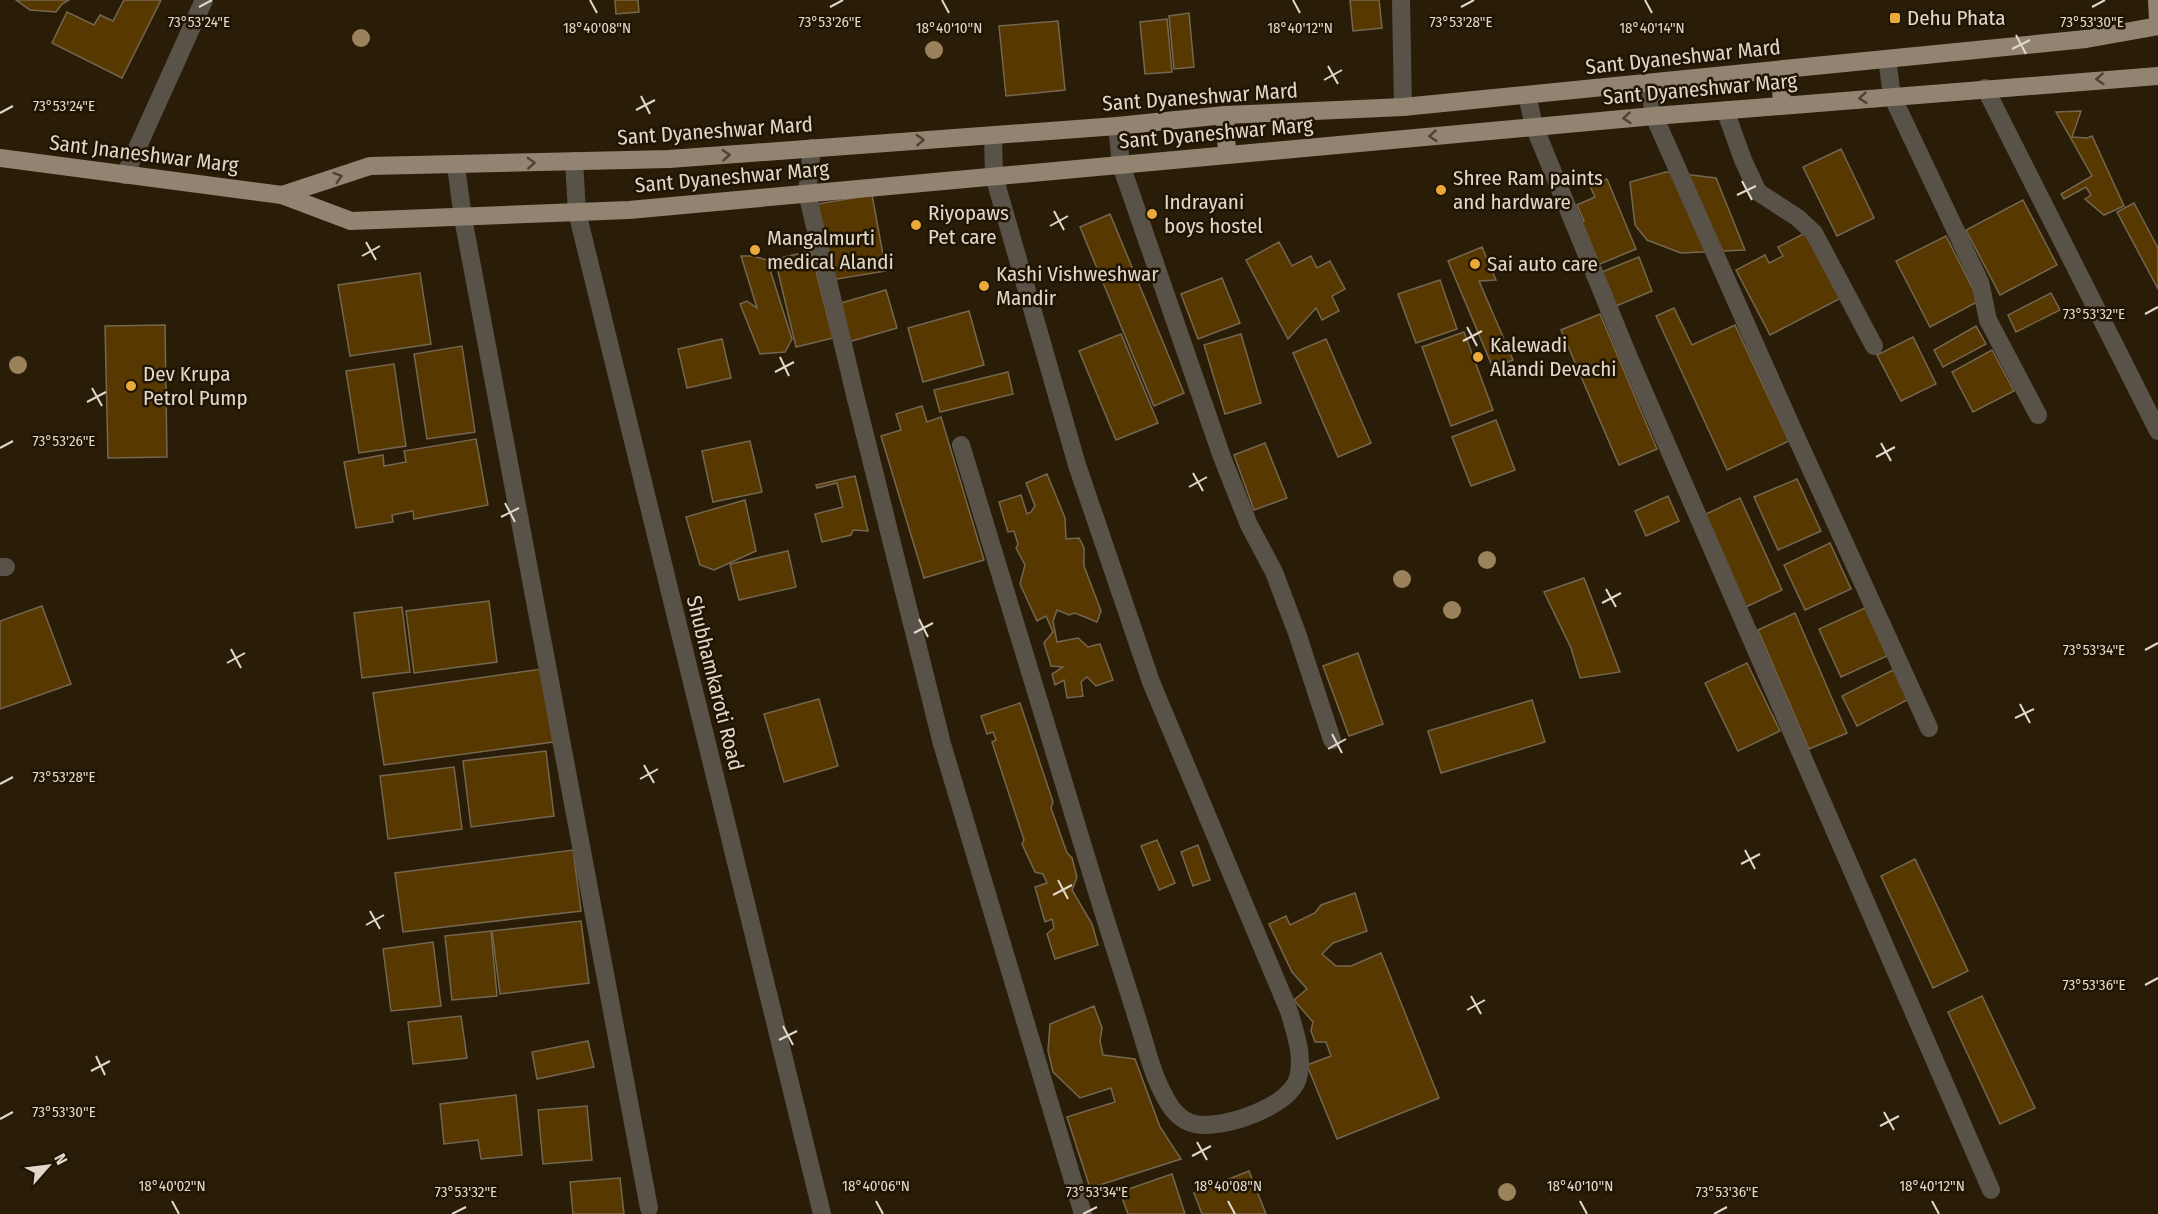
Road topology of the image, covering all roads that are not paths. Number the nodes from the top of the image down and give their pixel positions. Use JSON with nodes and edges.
{"nodes":[{"id":1,"x":204,"y":0,"type":"edge"},
{"id":2,"x":1401,"y":0,"type":"edge"},
{"id":3,"x":2157,"y":0,"type":"edge"},
{"id":4,"x":2158,"y":19,"type":"edge"},
{"id":5,"x":2158,"y":26,"type":"edge"},
{"id":6,"x":1887,"y":59,"type":"junction"},
{"id":7,"x":1780,"y":70,"type":"junction"},
{"id":8,"x":2158,"y":76,"type":"edge"},
{"id":9,"x":1649,"y":83,"type":"junction"},
{"id":10,"x":1985,"y":88,"type":"junction"},
{"id":11,"x":1527,"y":95,"type":"junction"},
{"id":12,"x":1892,"y":96,"type":"junction"},
{"id":13,"x":1782,"y":105,"type":"junction"},
{"id":14,"x":1403,"y":107,"type":"junction"},
{"id":15,"x":1725,"y":110,"type":"junction"},
{"id":16,"x":1226,"y":115,"type":"junction"},
{"id":17,"x":1654,"y":116,"type":"junction"},
{"id":18,"x":1117,"y":126,"type":"junction"},
{"id":19,"x":1534,"y":126,"type":"junction"},
{"id":20,"x":993,"y":136,"type":"junction"},
{"id":21,"x":812,"y":148,"type":"junction"},
{"id":22,"x":1227,"y":155,"type":"junction"},
{"id":23,"x":0,"y":158,"type":"edge"},
{"id":24,"x":574,"y":161,"type":"junction"},
{"id":25,"x":1121,"y":165,"type":"junction"},
{"id":26,"x":456,"y":166,"type":"junction"},
{"id":27,"x":125,"y":175,"type":"junction"},
{"id":28,"x":994,"y":176,"type":"junction"},
{"id":29,"x":807,"y":193,"type":"junction"},
{"id":30,"x":282,"y":195,"type":"junction"},
{"id":31,"x":577,"y":212,"type":"junction"},
{"id":32,"x":463,"y":218,"type":"junction"},
{"id":33,"x":1874,"y":346,"type":"dead end"},
{"id":34,"x":2038,"y":415,"type":"dead end"},
{"id":35,"x":2158,"y":431,"type":"edge"},
{"id":36,"x":961,"y":445,"type":"dead end"},
{"id":37,"x":1929,"y":728,"type":"dead end"},
{"id":38,"x":1332,"y":740,"type":"dead end"},
{"id":39,"x":1991,"y":1190,"type":"dead end"},
{"id":40,"x":649,"y":1208,"type":"dead end"},
{"id":41,"x":822,"y":1214,"type":"edge"},
{"id":42,"x":1083,"y":1214,"type":"edge"}],
"edges":[{"from":1,"to":27,"type":"street"},
{"from":2,"to":14,"type":"street"},
{"from":3,"to":4,"type":"main road"},
{"from":5,"to":6,"type":"main road","name":"Sant Dyaneshwar Mard"},
{"from":6,"to":7,"type":"main road","name":"Sant Dyaneshwar Mard"},
{"from":6,"to":12,"type":"street"},
{"from":7,"to":9,"type":"main road","name":"Sant Dyaneshwar Mard"},
{"from":7,"to":13,"type":"main road"},
{"from":8,"to":10,"type":"main road","name":"Sant Dyaneshwar Marg","one_way":true},
{"from":9,"to":11,"type":"main road","name":"Sant Dyaneshwar Mard"},
{"from":9,"to":17,"type":"street"},
{"from":10,"to":12,"type":"main road","name":"Sant Dyaneshwar Marg"},
{"from":10,"to":35,"type":"street"},
{"from":11,"to":14,"type":"main road","name":"Sant Dyaneshwar Mard"},
{"from":11,"to":19,"type":"street"},
{"from":12,"to":13,"type":"main road","name":"Sant Dyaneshwar Marg","one_way":true},
{"from":12,"to":34,"type":"street"},
{"from":13,"to":15,"type":"main road","name":"Sant Dyaneshwar Marg"},
{"from":14,"to":16,"type":"main road","name":"Sant Dyaneshwar Mard"},
{"from":15,"to":17,"type":"main road","name":"Sant Dyaneshwar Marg"},
{"from":15,"to":33,"type":"street"},
{"from":16,"to":18,"type":"main road","name":"Sant Dyaneshwar Mard"},
{"from":16,"to":22,"type":"main road"},
{"from":17,"to":19,"type":"main road","name":"Sant Dyaneshwar Marg","one_way":true},
{"from":17,"to":37,"type":"street"},
{"from":18,"to":20,"type":"main road","name":"Sant Dyaneshwar Mard"},
{"from":18,"to":25,"type":"street"},
{"from":19,"to":22,"type":"main road","name":"Sant Dyaneshwar Marg","one_way":true},
{"from":19,"to":39,"type":"street"},
{"from":21,"to":20,"type":"main road","name":"Sant Dyaneshwar Mard","one_way":true},
{"from":20,"to":28,"type":"street"},
{"from":24,"to":21,"type":"main road","name":"Sant Dyaneshwar Mard","one_way":true},
{"from":21,"to":29,"type":"street"},
{"from":22,"to":25,"type":"main road","name":"Sant Dyaneshwar Marg"},
{"from":23,"to":27,"type":"main road","name":"Sant Jnaneshwar Marg"},
{"from":26,"to":24,"type":"main road","name":"Sant Dyaneshwar Mard","one_way":true},
{"from":24,"to":31,"type":"street","name":"Shubhamkaroti Road"},
{"from":25,"to":28,"type":"main road","name":"Sant Dyaneshwar Marg"},
{"from":25,"to":38,"type":"street"},
{"from":30,"to":26,"type":"main road","name":"Sant Dyaneshwar Mard","one_way":true},
{"from":26,"to":32,"type":"street"},
{"from":27,"to":30,"type":"main road","name":"Sant Jnaneshwar Marg"},
{"from":28,"to":29,"type":"main road","name":"Sant Dyaneshwar Marg"},
{"from":28,"to":36,"type":"street"},
{"from":29,"to":31,"type":"main road","name":"Sant Dyaneshwar Marg"},
{"from":29,"to":42,"type":"street"},
{"from":30,"to":32,"type":"main road","name":"Sant Dyaneshwar Marg"},
{"from":31,"to":32,"type":"main road","name":"Sant Dyaneshwar Marg"},
{"from":31,"to":41,"type":"street","name":"Shubhamkaroti Road"},
{"from":32,"to":40,"type":"street"}]}
